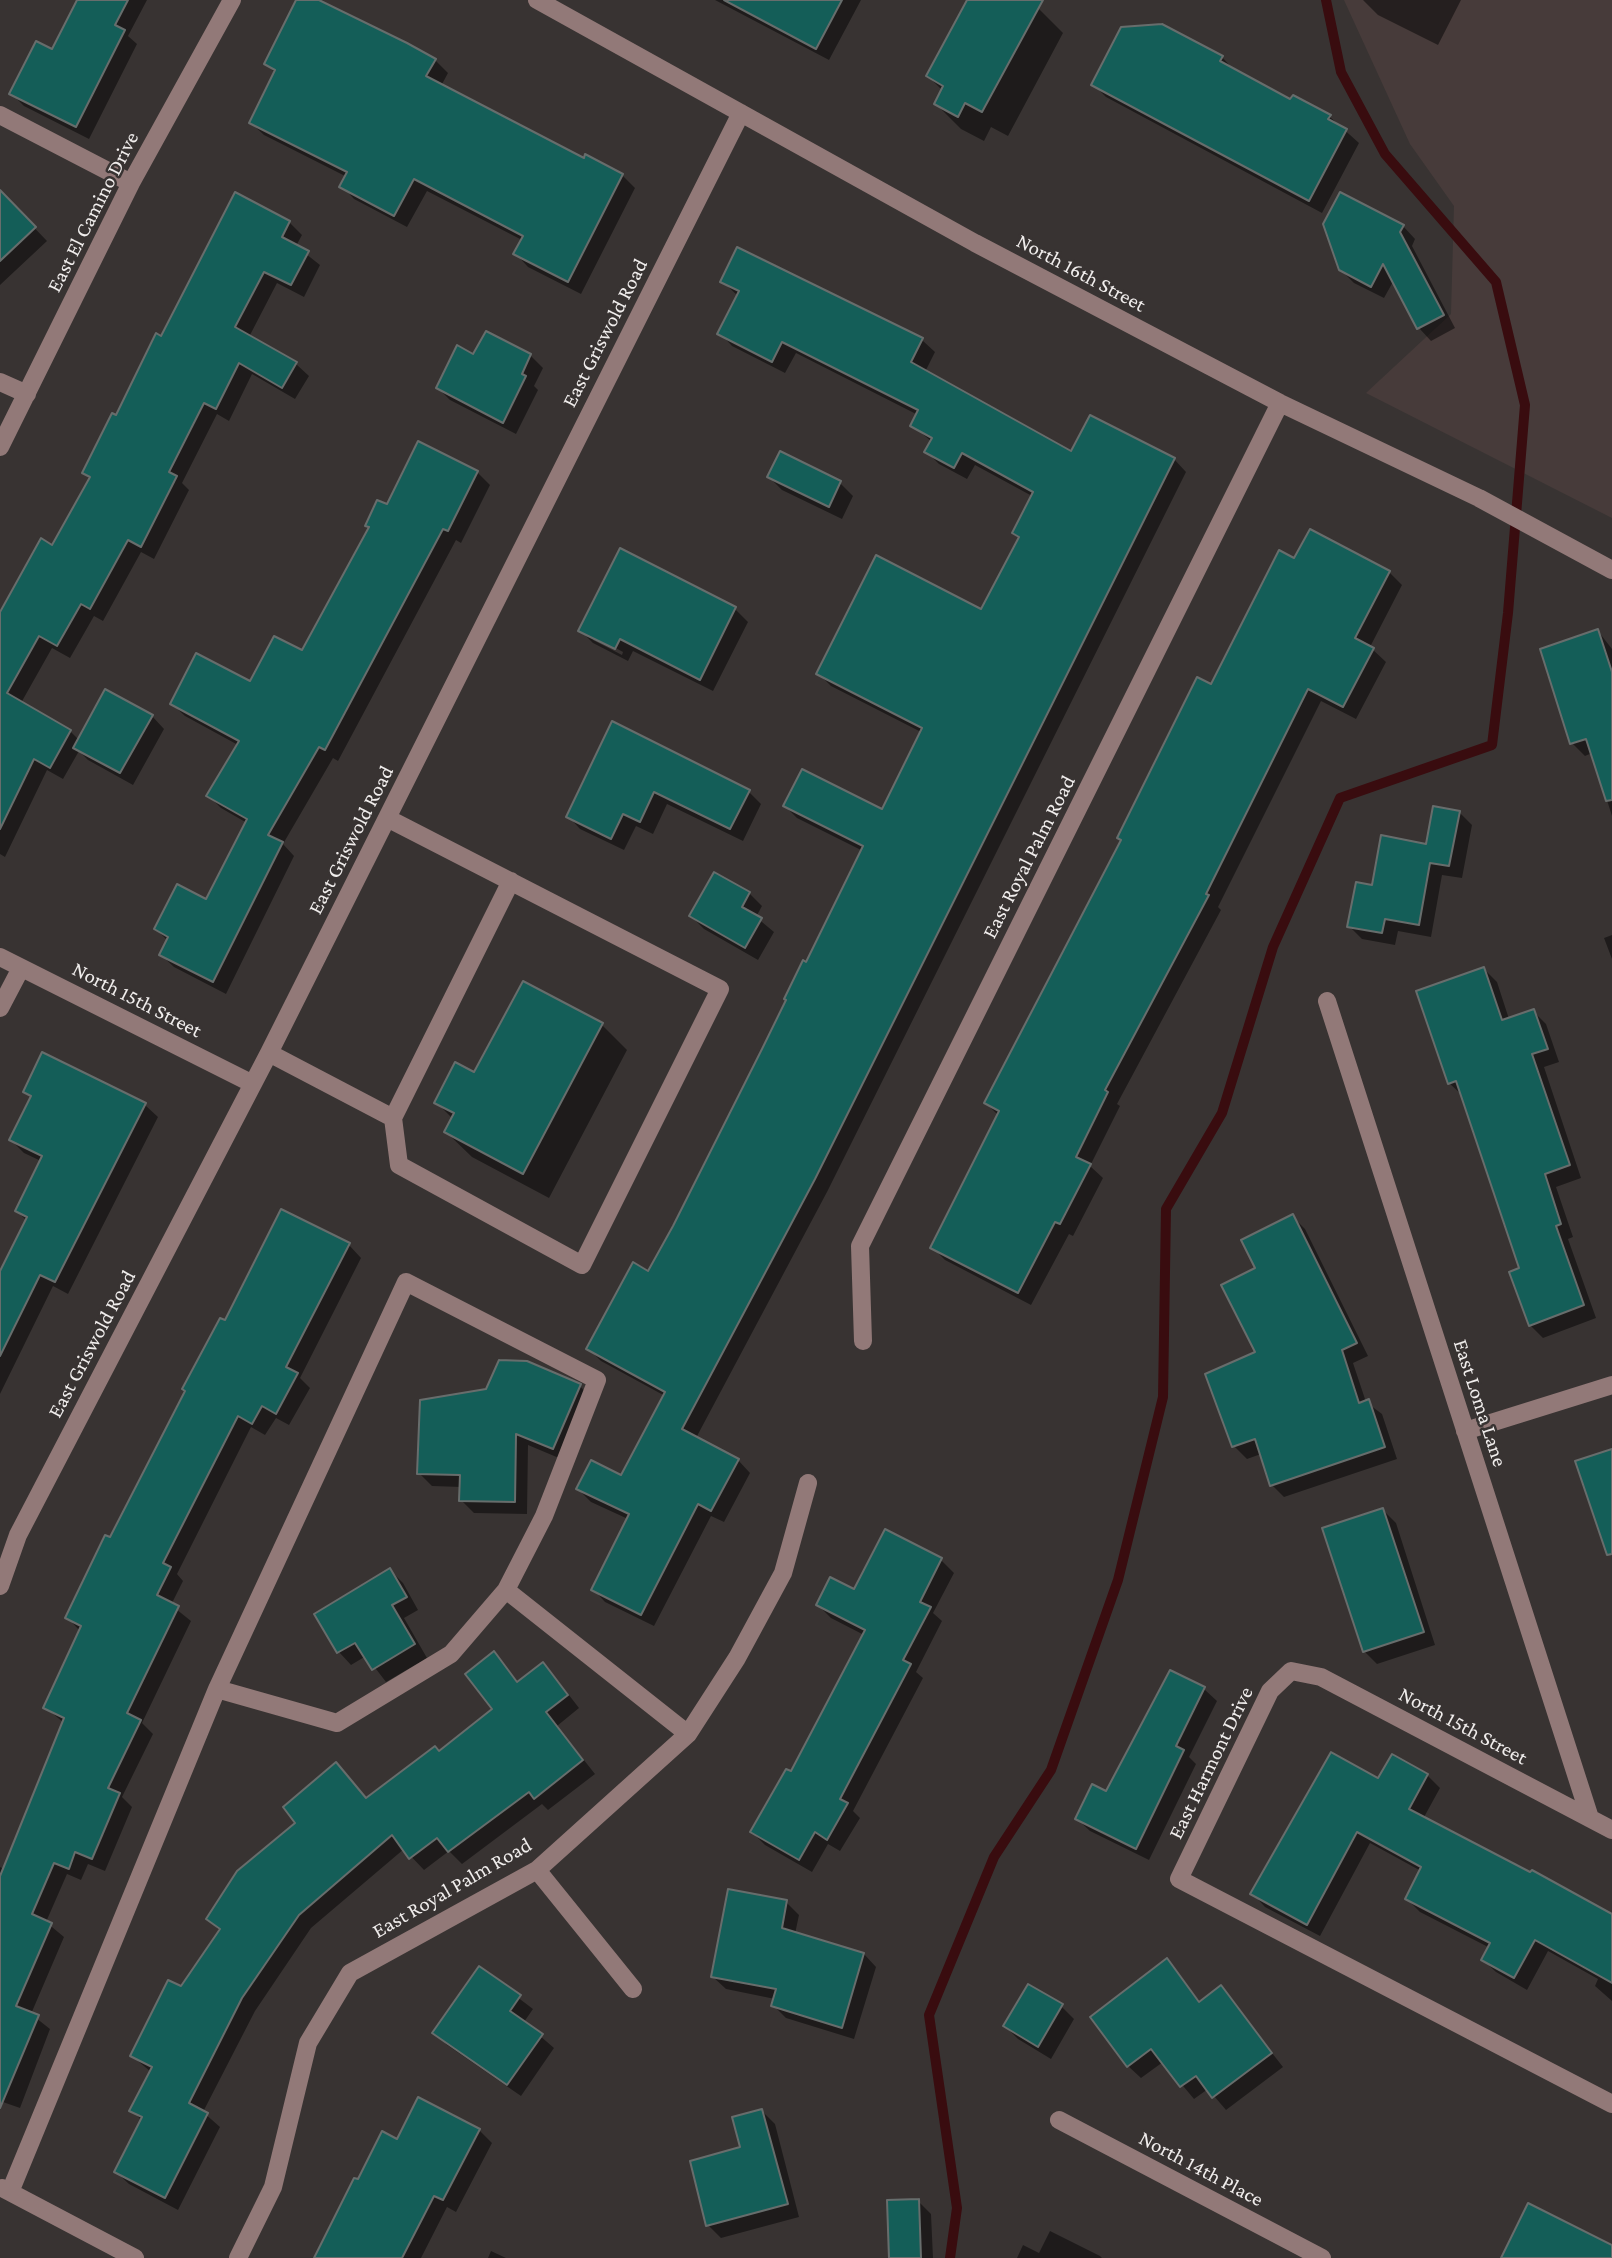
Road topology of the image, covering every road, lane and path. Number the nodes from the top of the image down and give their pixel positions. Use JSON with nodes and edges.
{"nodes":[{"id":1,"x":232,"y":0,"type":"edge"},
{"id":2,"x":537,"y":0,"type":"edge"},
{"id":3,"x":741,"y":113,"type":"junction"},
{"id":4,"x":0,"y":115,"type":"edge"},
{"id":5,"x":131,"y":183,"type":"junction"},
{"id":6,"x":0,"y":382,"type":"edge"},
{"id":7,"x":27,"y":394,"type":"junction"},
{"id":8,"x":1280,"y":403,"type":"junction"},
{"id":9,"x":0,"y":447,"type":"edge"},
{"id":10,"x":1612,"y":570,"type":"edge"},
{"id":11,"x":387,"y":818,"type":"junction"},
{"id":12,"x":511,"y":881,"type":"junction"},
{"id":13,"x":0,"y":957,"type":"edge"},
{"id":14,"x":22,"y":968,"type":"junction"},
{"id":15,"x":1327,"y":1001,"type":"dead end"},
{"id":16,"x":0,"y":1008,"type":"edge"},
{"id":17,"x":270,"y":1053,"type":"junction"},
{"id":18,"x":253,"y":1084,"type":"junction"},
{"id":19,"x":393,"y":1118,"type":"junction"},
{"id":20,"x":863,"y":1341,"type":"dead end"},
{"id":21,"x":1612,"y":1385,"type":"edge"},
{"id":22,"x":1465,"y":1431,"type":"junction"},
{"id":23,"x":807,"y":1483,"type":"dead end"},
{"id":24,"x":0,"y":1586,"type":"edge"},
{"id":25,"x":506,"y":1590,"type":"junction"},
{"id":26,"x":1291,"y":1671,"type":"joint"},
{"id":27,"x":217,"y":1689,"type":"junction"},
{"id":28,"x":688,"y":1734,"type":"junction"},
{"id":29,"x":1590,"y":1818,"type":"junction"},
{"id":30,"x":1612,"y":1830,"type":"edge"},
{"id":31,"x":537,"y":1870,"type":"junction"},
{"id":32,"x":632,"y":1989,"type":"dead end"},
{"id":33,"x":1612,"y":2104,"type":"edge"},
{"id":34,"x":1059,"y":2120,"type":"dead end"},
{"id":35,"x":5,"y":2190,"type":"edge"},
{"id":36,"x":135,"y":2258,"type":"edge"},
{"id":37,"x":238,"y":2258,"type":"edge"},
{"id":38,"x":1322,"y":2258,"type":"edge"}],
"edges":[{"from":1,"to":5,"type":"street","name":"East El Camino Drive"},
{"from":2,"to":3,"type":"street","name":"North 16th Street"},
{"from":3,"to":8,"type":"street","name":"North 16th Street"},
{"from":3,"to":11,"type":"street","name":"East Griswold Road"},
{"from":4,"to":5,"type":"street"},
{"from":5,"to":7,"type":"street","name":"East El Camino Drive"},
{"from":6,"to":7,"type":"street"},
{"from":7,"to":9,"type":"street","name":"East El Camino Drive"},
{"from":8,"to":10,"type":"street","name":"North 16th Street"},
{"from":8,"to":20,"type":"street","name":"East Royal Palm Road"},
{"from":11,"to":12,"type":"street"},
{"from":11,"to":17,"type":"street","name":"East Griswold Road"},
{"from":12,"to":19,"type":"street"},
{"from":12,"to":19,"type":"street"},
{"from":13,"to":14,"type":"street","name":"North 15th Street"},
{"from":14,"to":16,"type":"street"},
{"from":14,"to":18,"type":"street","name":"North 15th Street"},
{"from":15,"to":22,"type":"street","name":"East Loma Lane"},
{"from":17,"to":18,"type":"street","name":"East Griswold Road"},
{"from":17,"to":19,"type":"street"},
{"from":18,"to":24,"type":"street","name":"East Griswold Road"},
{"from":21,"to":22,"type":"street"},
{"from":22,"to":29,"type":"street","name":"East Loma Lane"},
{"from":23,"to":28,"type":"street","name":"East Royal Palm Road"},
{"from":25,"to":27,"type":"street"},
{"from":25,"to":27,"type":"street"},
{"from":25,"to":28,"type":"street"},
{"from":26,"to":29,"type":"street","name":"North 15th Street"},
{"from":26,"to":33,"type":"street","name":"East Harmont Drive"},
{"from":27,"to":35,"type":"street"},
{"from":28,"to":31,"type":"street","name":"East Royal Palm Road"},
{"from":29,"to":30,"type":"street","name":"North 15th Street"},
{"from":31,"to":32,"type":"street"},
{"from":31,"to":37,"type":"street","name":"East Royal Palm Road"},
{"from":34,"to":38,"type":"street","name":"North 14th Place"},
{"from":35,"to":36,"type":"street"}]}
